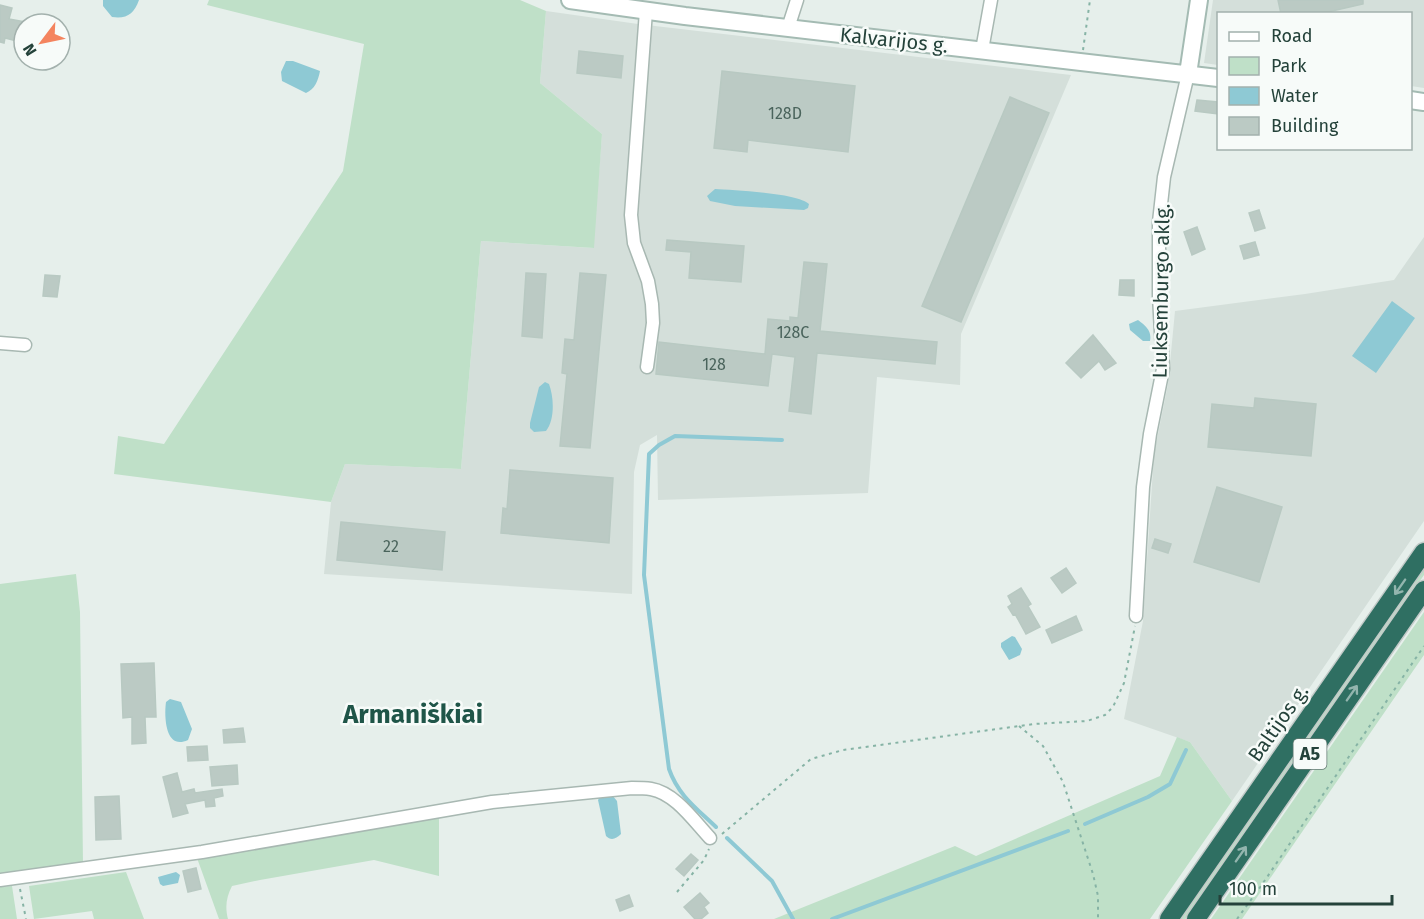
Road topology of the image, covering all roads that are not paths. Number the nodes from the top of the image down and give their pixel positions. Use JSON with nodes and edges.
{"nodes":[{"id":1,"x":570,"y":0,"type":"edge"},
{"id":2,"x":797,"y":0,"type":"edge"},
{"id":3,"x":991,"y":0,"type":"edge"},
{"id":4,"x":1199,"y":0,"type":"edge"},
{"id":5,"x":646,"y":11,"type":"junction"},
{"id":6,"x":788,"y":28,"type":"junction"},
{"id":7,"x":982,"y":50,"type":"junction"},
{"id":8,"x":1188,"y":74,"type":"junction"},
{"id":9,"x":1217,"y":78,"type":"edge"},
{"id":10,"x":0,"y":343,"type":"edge"},
{"id":11,"x":25,"y":345,"type":"dead end"},
{"id":12,"x":647,"y":367,"type":"dead end"},
{"id":13,"x":1424,"y":552,"type":"edge"},
{"id":14,"x":1424,"y":590,"type":"edge"},
{"id":15,"x":1136,"y":616,"type":"road end"},
{"id":16,"x":710,"y":838,"type":"road end"},
{"id":17,"x":0,"y":880,"type":"edge"},
{"id":18,"x":1169,"y":919,"type":"edge"},
{"id":19,"x":1196,"y":919,"type":"edge"}],
"edges":[{"from":1,"to":5,"type":"main road","name":"Kalvarijos g."},
{"from":2,"to":6,"type":"street"},
{"from":3,"to":7,"type":"street"},
{"from":4,"to":8,"type":"main road"},
{"from":5,"to":6,"type":"main road","name":"Kalvarijos g."},
{"from":5,"to":12,"type":"street"},
{"from":6,"to":7,"type":"main road","name":"Kalvarijos g."},
{"from":7,"to":8,"type":"main road","name":"Kalvarijos g."},
{"from":8,"to":9,"type":"main road","name":"Kalvarijos g."},
{"from":8,"to":15,"type":"street","name":"Liuksemburgo aklg."},
{"from":10,"to":11,"type":"street"},
{"from":13,"to":18,"type":"highway","name":"Baltijos g.","number":"A5","one_way":true},
{"from":19,"to":14,"type":"highway","number":"A5","one_way":true},
{"from":16,"to":17,"type":"street"}]}
